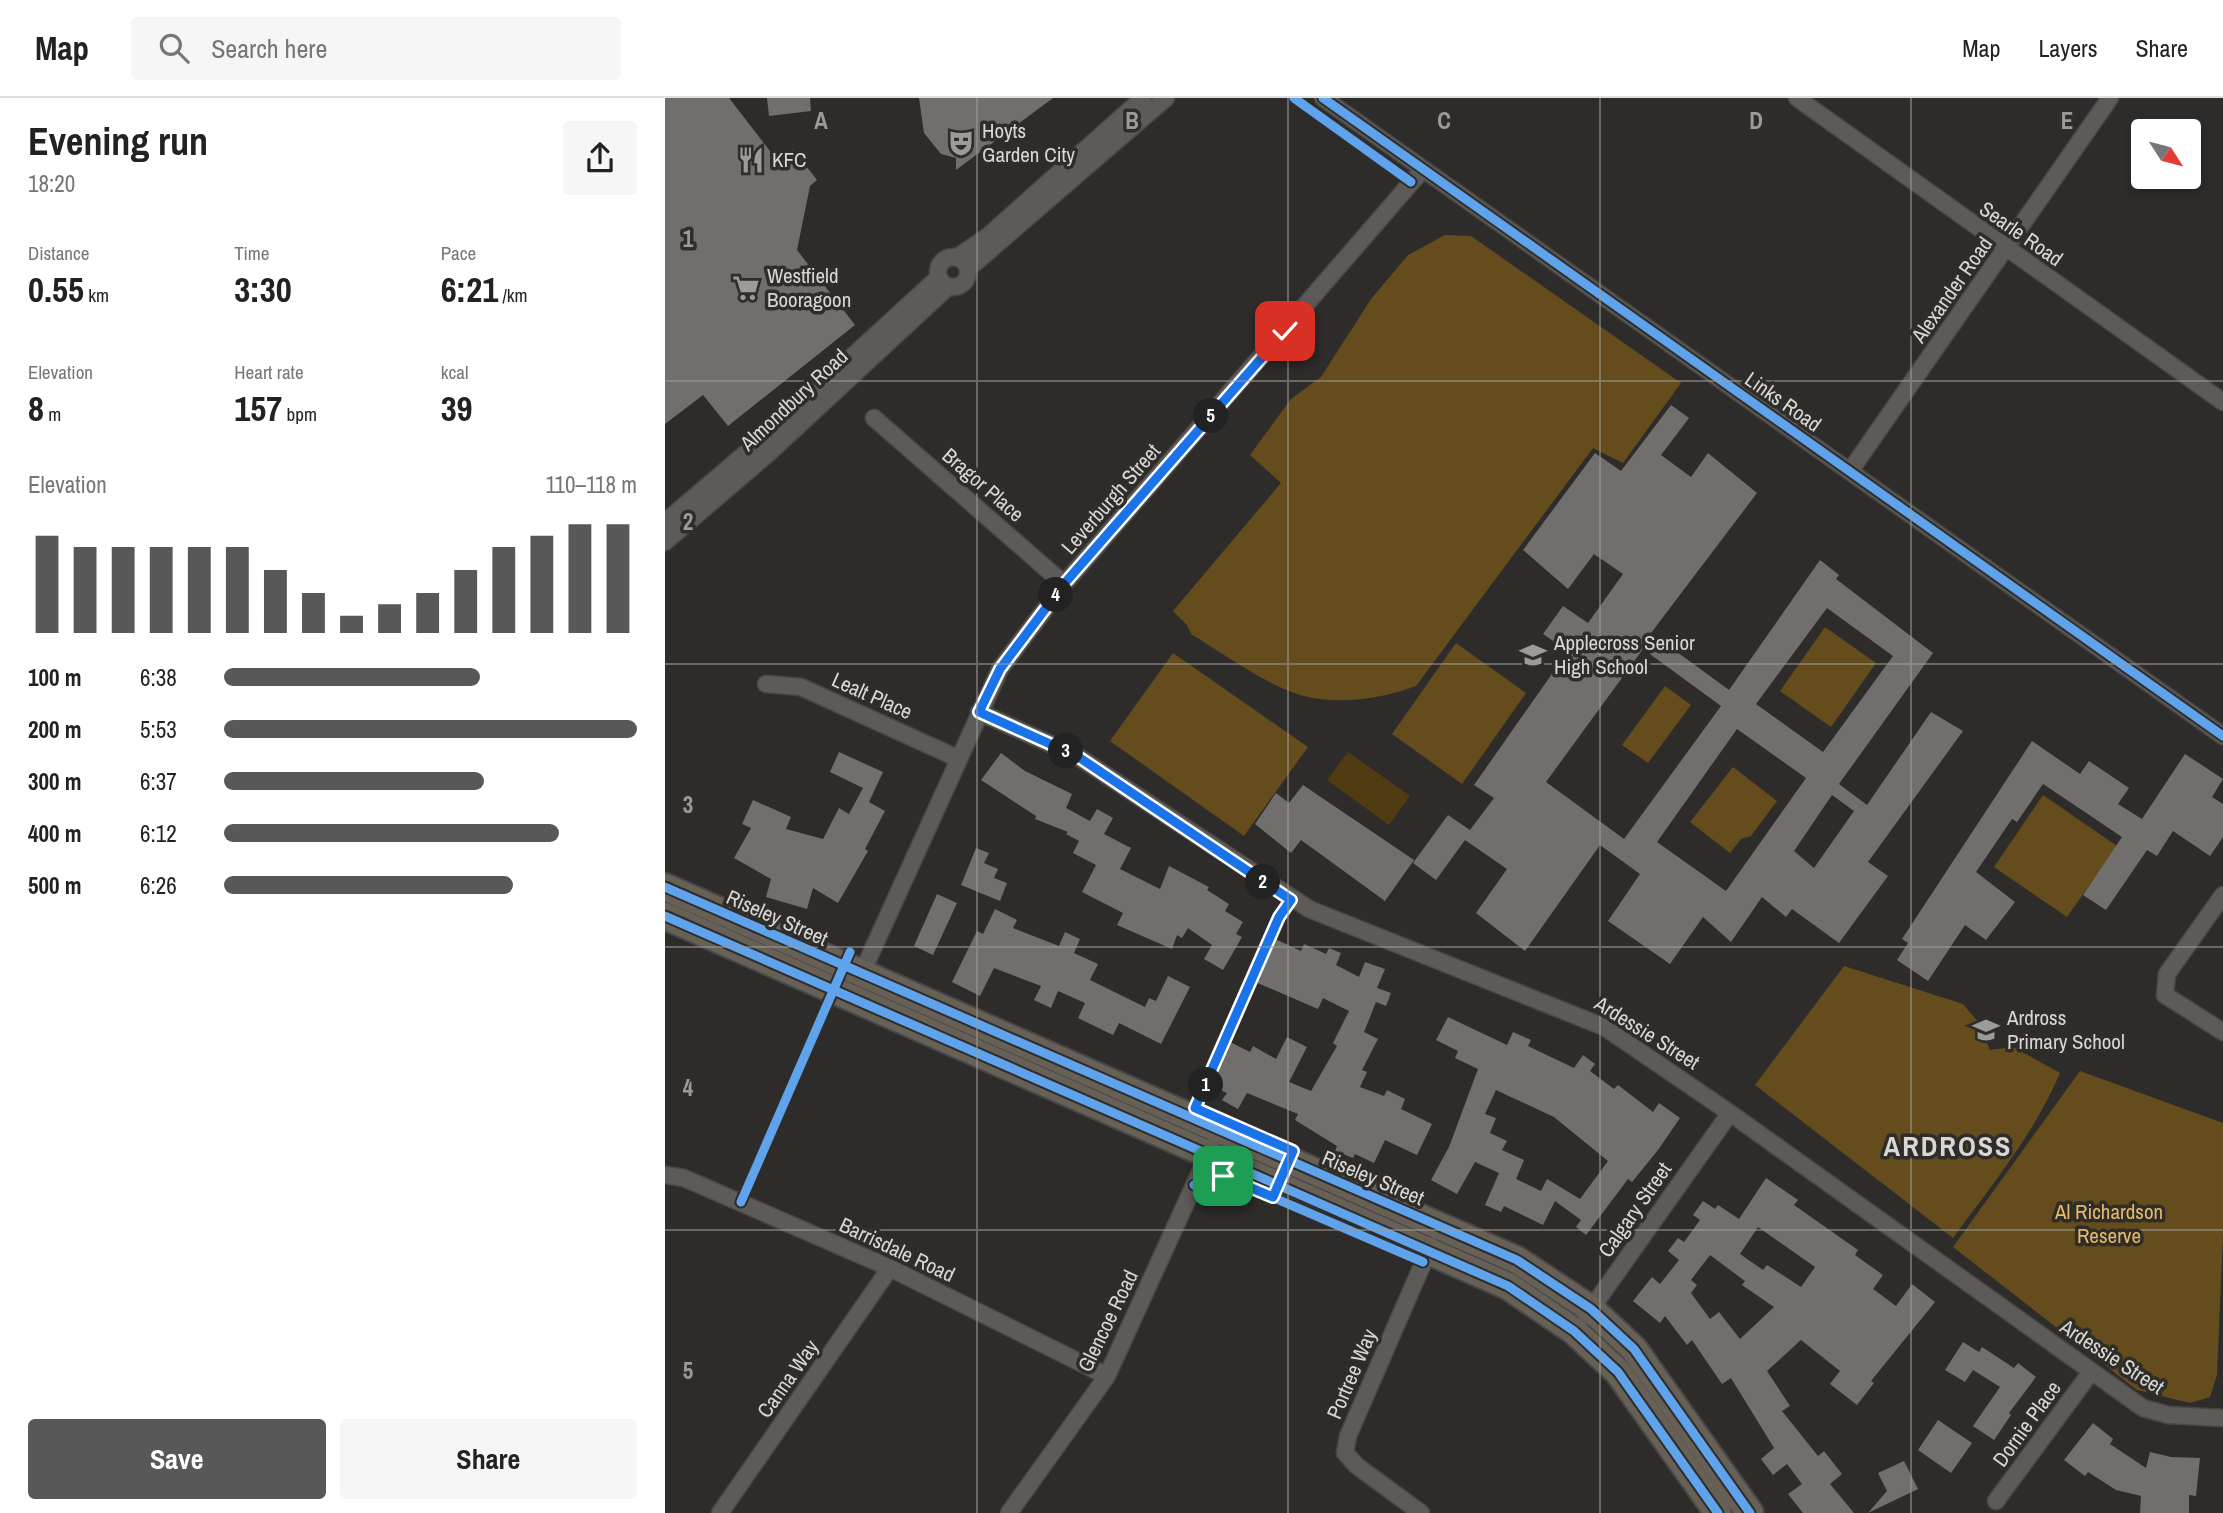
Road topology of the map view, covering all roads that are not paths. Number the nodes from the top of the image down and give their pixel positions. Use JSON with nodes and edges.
{"nodes":[{"id":1,"x":1143,"y":98,"type":"edge"},
{"id":2,"x":1166,"y":98,"type":"edge"},
{"id":3,"x":1324,"y":98,"type":"edge"},
{"id":4,"x":1797,"y":98,"type":"edge"},
{"id":5,"x":2110,"y":98,"type":"edge"},
{"id":6,"x":1423,"y":169,"type":"junction"},
{"id":7,"x":2007,"y":250,"type":"junction"},
{"id":8,"x":962,"y":264,"type":"junction"},
{"id":9,"x":944,"y":281,"type":"junction"},
{"id":10,"x":2223,"y":402,"type":"edge"},
{"id":11,"x":874,"y":418,"type":"dead end"},
{"id":12,"x":1850,"y":471,"type":"junction"},
{"id":13,"x":665,"y":522,"type":"edge"},
{"id":14,"x":665,"y":542,"type":"edge"},
{"id":15,"x":1064,"y":584,"type":"junction"},
{"id":16,"x":766,"y":684,"type":"dead end"},
{"id":17,"x":979,"y":712,"type":"junction"},
{"id":18,"x":2223,"y":736,"type":"edge"},
{"id":19,"x":957,"y":758,"type":"junction"},
{"id":20,"x":665,"y":887,"type":"edge"},
{"id":21,"x":2223,"y":895,"type":"edge"},
{"id":22,"x":665,"y":916,"type":"edge"},
{"id":23,"x":861,"y":975,"type":"junction"},
{"id":24,"x":2223,"y":1032,"type":"edge"},
{"id":25,"x":1730,"y":1113,"type":"junction"},
{"id":26,"x":1214,"y":1143,"type":"junction"},
{"id":27,"x":665,"y":1175,"type":"edge"},
{"id":28,"x":1444,"y":1226,"type":"junction"},
{"id":29,"x":1429,"y":1250,"type":"junction"},
{"id":30,"x":890,"y":1268,"type":"junction"},
{"id":31,"x":1591,"y":1309,"type":"junction"},
{"id":32,"x":1574,"y":1331,"type":"junction"},
{"id":33,"x":2091,"y":1372,"type":"junction"},
{"id":34,"x":1107,"y":1376,"type":"junction"},
{"id":35,"x":2223,"y":1418,"type":"edge"},
{"id":36,"x":1996,"y":1501,"type":"dead end"},
{"id":37,"x":720,"y":1513,"type":"edge"},
{"id":38,"x":1009,"y":1513,"type":"edge"},
{"id":39,"x":1421,"y":1513,"type":"edge"},
{"id":40,"x":1718,"y":1513,"type":"edge"},
{"id":41,"x":1751,"y":1513,"type":"edge"}],
"edges":[{"from":1,"to":8,"type":"street"},
{"from":2,"to":8,"type":"street"},
{"from":3,"to":6,"type":"street","name":"Links Road"},
{"from":4,"to":7,"type":"street","name":"Searle Road"},
{"from":5,"to":7,"type":"street","name":"Alexander Road"},
{"from":6,"to":12,"type":"street","name":"Links Road"},
{"from":6,"to":15,"type":"street","name":"Leverburgh Street"},
{"from":7,"to":10,"type":"street","name":"Searle Road"},
{"from":7,"to":12,"type":"street","name":"Alexander Road"},
{"from":8,"to":9,"type":"street"},
{"from":8,"to":9,"type":"street"},
{"from":9,"to":13,"type":"street","name":"Almondbury Road"},
{"from":9,"to":14,"type":"street","name":"Almondbury Road"},
{"from":11,"to":15,"type":"street","name":"Bragor Place"},
{"from":12,"to":18,"type":"street","name":"Links Road"},
{"from":15,"to":17,"type":"street","name":"Leverburgh Street"},
{"from":16,"to":19,"type":"street","name":"Lealt Place"},
{"from":17,"to":19,"type":"street","name":"Leverburgh Street"},
{"from":17,"to":25,"type":"street","name":"Ardessie Street"},
{"from":19,"to":23,"type":"street","name":"Leverburgh Street"},
{"from":20,"to":23,"type":"highway","name":"Riseley Street"},
{"from":21,"to":24,"type":"street"},
{"from":22,"to":26,"type":"highway","name":"Riseley Street"},
{"from":23,"to":26,"type":"highway","name":"Riseley Street"},
{"from":25,"to":31,"type":"street","name":"Calgary Street"},
{"from":25,"to":33,"type":"street","name":"Ardessie Street"},
{"from":26,"to":28,"type":"highway","name":"Riseley Street"},
{"from":26,"to":29,"type":"highway","name":"Riseley Street"},
{"from":26,"to":34,"type":"street","name":"Glencoe Road"},
{"from":27,"to":30,"type":"street","name":"Barrisdale Road"},
{"from":28,"to":29,"type":"street","name":"Portree Way"},
{"from":28,"to":31,"type":"highway","name":"Riseley Street"},
{"from":29,"to":32,"type":"highway","name":"Riseley Street"},
{"from":29,"to":39,"type":"street","name":"Portree Way"},
{"from":30,"to":34,"type":"street","name":"Barrisdale Road"},
{"from":30,"to":37,"type":"street","name":"Canna Way"},
{"from":31,"to":32,"type":"street","name":"Calgary Street"},
{"from":31,"to":41,"type":"highway","name":"Riseley Street"},
{"from":32,"to":40,"type":"highway","name":"Riseley Street"},
{"from":33,"to":35,"type":"street","name":"Ardessie Street"},
{"from":33,"to":36,"type":"street","name":"Dornie Place"},
{"from":34,"to":38,"type":"street","name":"Glencoe Road"}]}
